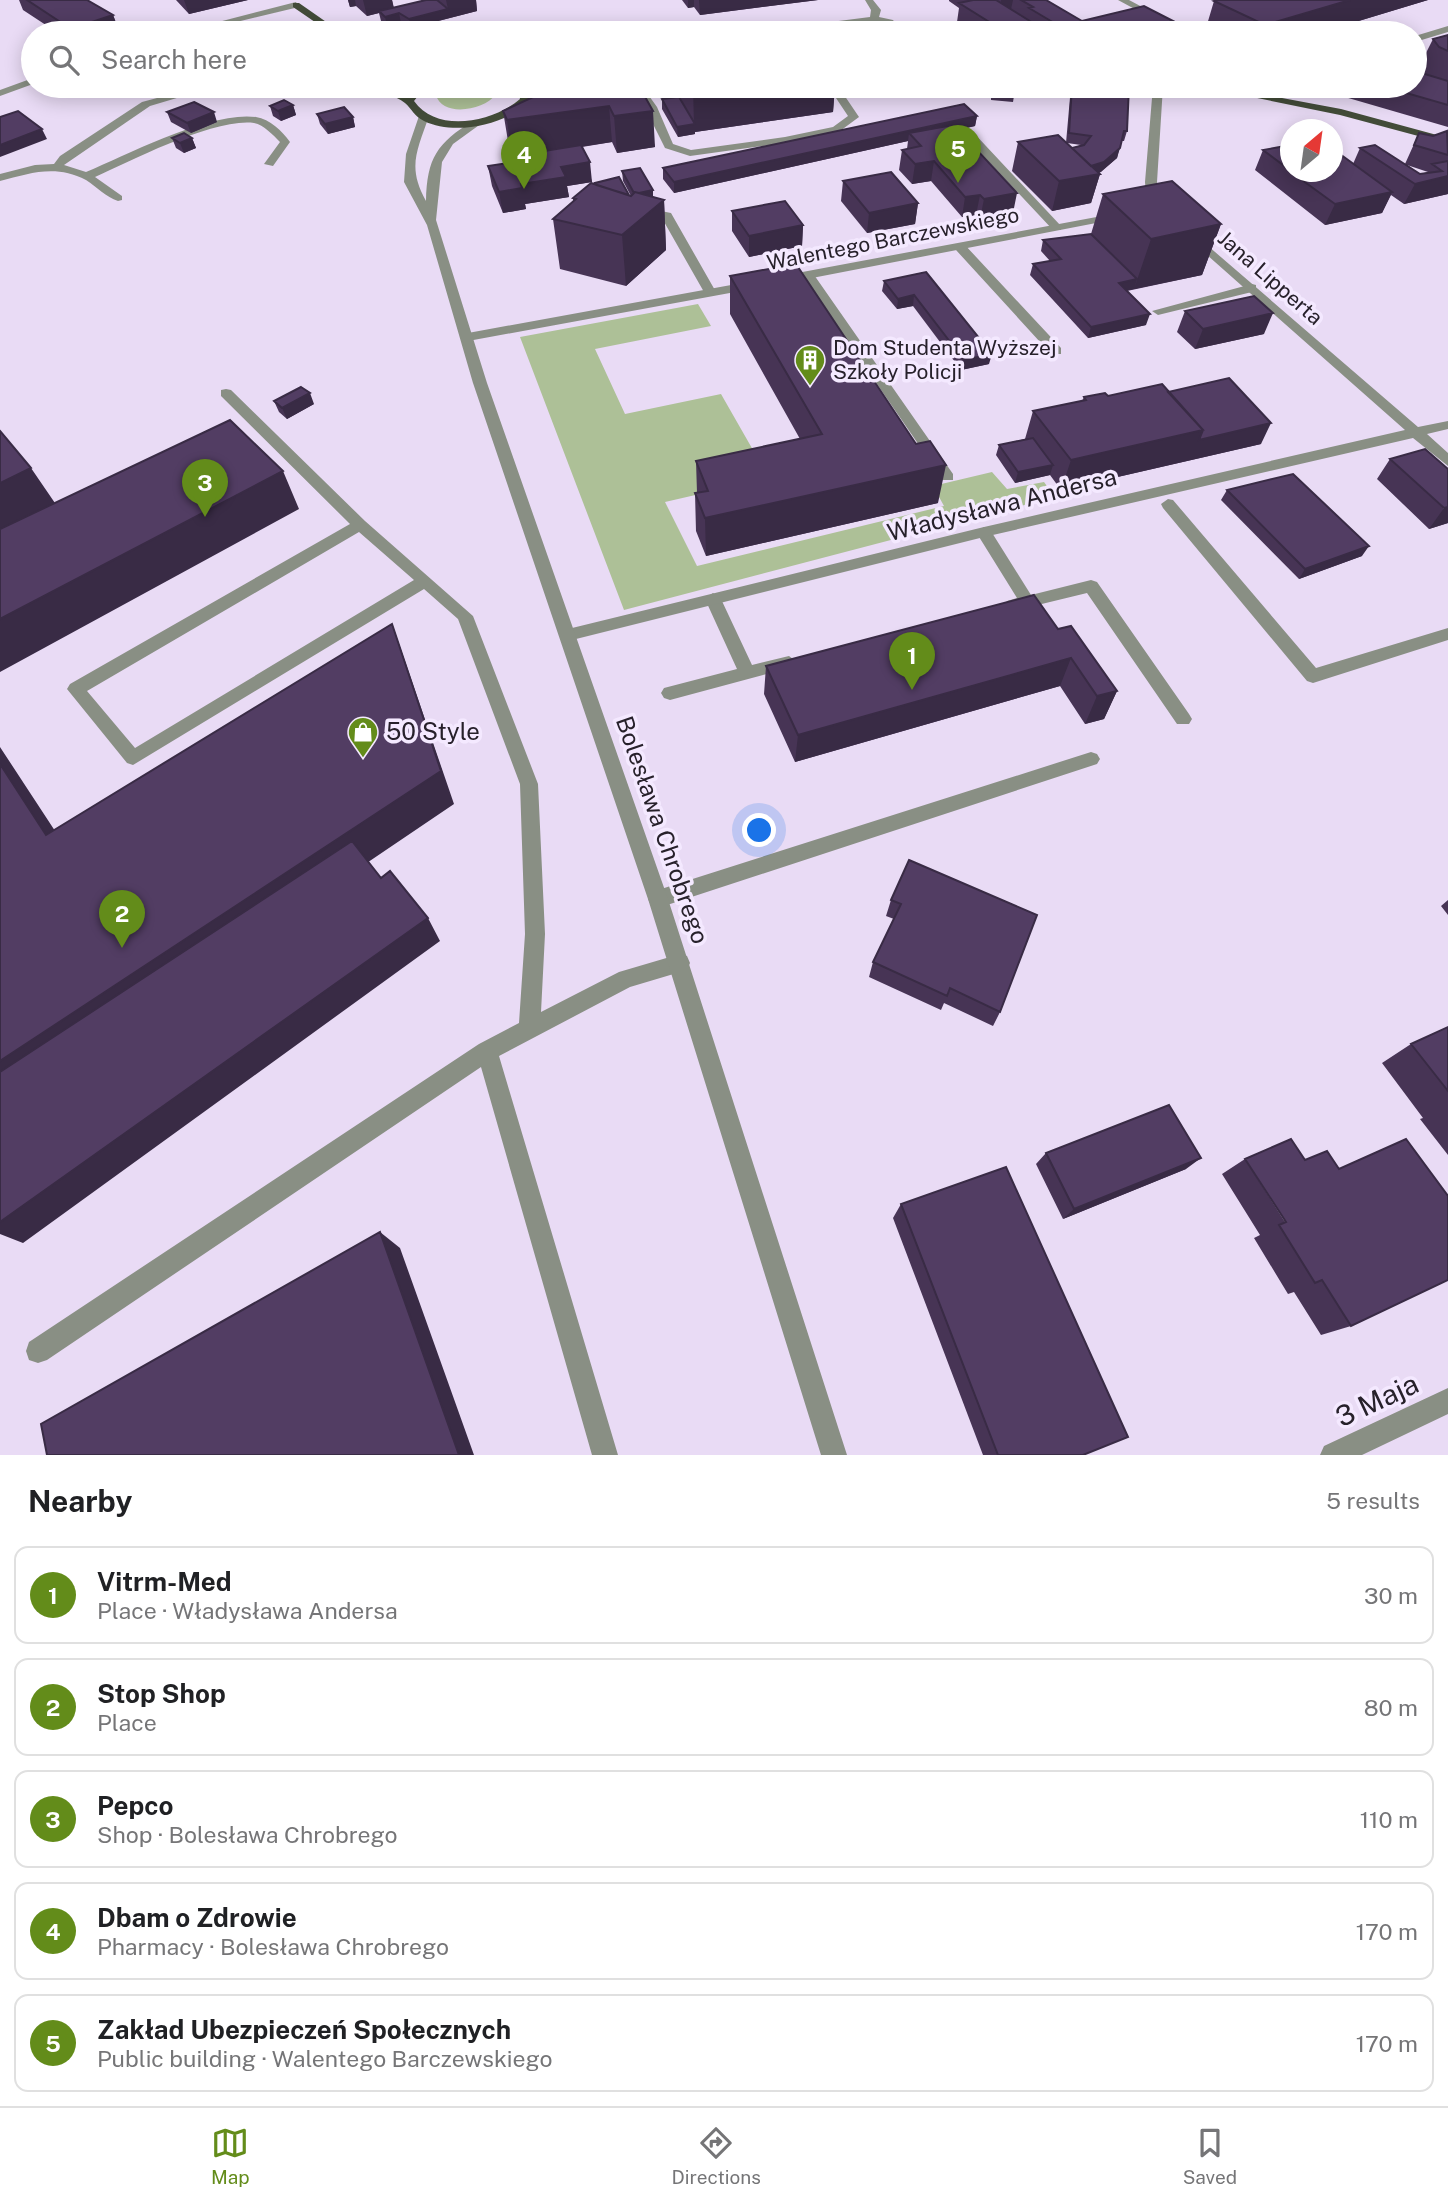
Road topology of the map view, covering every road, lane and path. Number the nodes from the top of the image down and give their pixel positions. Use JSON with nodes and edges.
{"nodes":[{"id":1,"x":869,"y":0,"type":"edge"},
{"id":2,"x":1122,"y":0,"type":"edge"},
{"id":3,"x":294,"y":3,"type":"edge"},
{"id":4,"x":874,"y":19,"type":"junction"},
{"id":5,"x":226,"y":21,"type":"edge"},
{"id":6,"x":307,"y":21,"type":"edge"},
{"id":7,"x":320,"y":21,"type":"edge"},
{"id":8,"x":856,"y":21,"type":"edge"},
{"id":9,"x":885,"y":21,"type":"edge"},
{"id":10,"x":1163,"y":21,"type":"edge"},
{"id":11,"x":1448,"y":29,"type":"edge"},
{"id":12,"x":1427,"y":35,"type":"edge"},
{"id":13,"x":21,"y":85,"type":"edge"},
{"id":14,"x":0,"y":93,"type":"edge"},
{"id":15,"x":168,"y":98,"type":"edge"},
{"id":16,"x":402,"y":98,"type":"edge"},
{"id":17,"x":411,"y":98,"type":"edge"},
{"id":18,"x":525,"y":98,"type":"edge"},
{"id":19,"x":644,"y":98,"type":"edge"},
{"id":20,"x":841,"y":98,"type":"edge"},
{"id":21,"x":1157,"y":98,"type":"edge"},
{"id":22,"x":1284,"y":98,"type":"edge"},
{"id":23,"x":409,"y":101,"type":"junction"},
{"id":24,"x":539,"y":104,"type":"edge"},
{"id":25,"x":519,"y":107,"type":"junction"},
{"id":26,"x":424,"y":116,"type":"junction"},
{"id":27,"x":477,"y":123,"type":"junction"},
{"id":28,"x":967,"y":132,"type":"edge"},
{"id":29,"x":1448,"y":141,"type":"edge"},
{"id":30,"x":269,"y":164,"type":"dead end"},
{"id":31,"x":57,"y":167,"type":"junction"},
{"id":32,"x":89,"y":176,"type":"junction"},
{"id":33,"x":0,"y":178,"type":"edge"},
{"id":34,"x":118,"y":198,"type":"dead end"},
{"id":35,"x":665,"y":213,"type":"dead end"},
{"id":36,"x":1158,"y":215,"type":"junction"},
{"id":37,"x":433,"y":225,"type":"junction"},
{"id":38,"x":1057,"y":228,"type":"junction"},
{"id":39,"x":960,"y":247,"type":"junction"},
{"id":40,"x":808,"y":275,"type":"junction"},
{"id":41,"x":1252,"y":288,"type":"junction"},
{"id":42,"x":710,"y":292,"type":"junction"},
{"id":43,"x":1158,"y":310,"type":"dead end"},
{"id":44,"x":468,"y":337,"type":"junction"},
{"id":45,"x":1056,"y":351,"type":"dead end"},
{"id":46,"x":226,"y":393,"type":"dead end"},
{"id":47,"x":1448,"y":425,"type":"edge"},
{"id":48,"x":1416,"y":432,"type":"junction"},
{"id":49,"x":1448,"y":461,"type":"edge"},
{"id":50,"x":948,"y":477,"type":"dead end"},
{"id":51,"x":1168,"y":504,"type":"dead end"},
{"id":52,"x":360,"y":526,"type":"junction"},
{"id":53,"x":984,"y":532,"type":"junction"},
{"id":54,"x":423,"y":582,"type":"junction"},
{"id":55,"x":713,"y":599,"type":"junction"},
{"id":56,"x":1027,"y":601,"type":"junction"},
{"id":57,"x":1000,"y":608,"type":"edge"},
{"id":58,"x":1448,"y":634,"type":"edge"},
{"id":59,"x":568,"y":635,"type":"junction"},
{"id":60,"x":800,"y":659,"type":"edge"},
{"id":61,"x":747,"y":672,"type":"junction"},
{"id":62,"x":670,"y":693,"type":"dead end"},
{"id":63,"x":1183,"y":719,"type":"dead end"},
{"id":64,"x":1091,"y":759,"type":"dead end"},
{"id":65,"x":659,"y":899,"type":"junction"},
{"id":66,"x":680,"y":963,"type":"junction"},
{"id":67,"x":529,"y":1030,"type":"junction"},
{"id":68,"x":487,"y":1051,"type":"junction"},
{"id":69,"x":38,"y":1351,"type":"dead end"},
{"id":70,"x":1448,"y":1401,"type":"edge"},
{"id":71,"x":605,"y":1455,"type":"edge"},
{"id":72,"x":834,"y":1455,"type":"edge"},
{"id":73,"x":1333,"y":1455,"type":"edge"}],
"edges":[{"from":1,"to":4,"type":"street"},
{"from":2,"to":10,"type":"street"},
{"from":3,"to":5,"type":"street"},
{"from":3,"to":6,"type":"main road"},
{"from":3,"to":7,"type":"main road"},
{"from":4,"to":8,"type":"street"},
{"from":4,"to":9,"type":"street"},
{"from":11,"to":12,"type":"street"},
{"from":13,"to":14,"type":"street"},
{"from":15,"to":31,"type":"street"},
{"from":16,"to":23,"type":"main road"},
{"from":17,"to":23,"type":"main road"},
{"from":18,"to":25,"type":"main road"},
{"from":19,"to":20,"type":"street"},
{"from":21,"to":36,"type":"street"},
{"from":22,"to":29,"type":"main road"},
{"from":23,"to":26,"type":"main road"},
{"from":24,"to":25,"type":"main road"},
{"from":25,"to":27,"type":"main road"},
{"from":26,"to":27,"type":"main road"},
{"from":26,"to":37,"type":"street","name":"Bolesława Chrobrego"},
{"from":27,"to":37,"type":"street","name":"Bolesława Chrobrego"},
{"from":28,"to":38,"type":"street"},
{"from":30,"to":32,"type":"street"},
{"from":31,"to":32,"type":"street"},
{"from":31,"to":33,"type":"street"},
{"from":32,"to":34,"type":"street"},
{"from":35,"to":42,"type":"street"},
{"from":36,"to":38,"type":"street","name":"Walentego Barczewskiego"},
{"from":36,"to":41,"type":"street","name":"Jana Lipperta"},
{"from":37,"to":44,"type":"street","name":"Bolesława Chrobrego"},
{"from":38,"to":39,"type":"street","name":"Walentego Barczewskiego"},
{"from":39,"to":40,"type":"street","name":"Walentego Barczewskiego"},
{"from":39,"to":45,"type":"street"},
{"from":40,"to":42,"type":"street","name":"Walentego Barczewskiego"},
{"from":40,"to":50,"type":"street"},
{"from":41,"to":43,"type":"street"},
{"from":41,"to":48,"type":"street","name":"Jana Lipperta"},
{"from":42,"to":44,"type":"street","name":"Walentego Barczewskiego"},
{"from":44,"to":59,"type":"street","name":"Bolesława Chrobrego"},
{"from":46,"to":52,"type":"street"},
{"from":47,"to":48,"type":"street","name":"Władysława Andersa"},
{"from":48,"to":49,"type":"street","name":"Jana Lipperta"},
{"from":48,"to":53,"type":"street","name":"Władysława Andersa"},
{"from":51,"to":58,"type":"street"},
{"from":52,"to":54,"type":"street"},
{"from":52,"to":54,"type":"street"},
{"from":53,"to":55,"type":"street","name":"Władysława Andersa"},
{"from":53,"to":56,"type":"street"},
{"from":54,"to":67,"type":"street"},
{"from":55,"to":59,"type":"street","name":"Władysława Andersa"},
{"from":55,"to":61,"type":"street"},
{"from":56,"to":57,"type":"street"},
{"from":56,"to":63,"type":"street"},
{"from":59,"to":65,"type":"street","name":"Bolesława Chrobrego"},
{"from":60,"to":61,"type":"street"},
{"from":61,"to":62,"type":"street"},
{"from":64,"to":65,"type":"street"},
{"from":65,"to":66,"type":"street","name":"Bolesława Chrobrego"},
{"from":66,"to":67,"type":"street"},
{"from":66,"to":72,"type":"street","name":"Bolesława Chrobrego"},
{"from":67,"to":68,"type":"street"},
{"from":68,"to":69,"type":"street"},
{"from":68,"to":71,"type":"street"},
{"from":70,"to":73,"type":"street","name":"3 Maja"}]}
